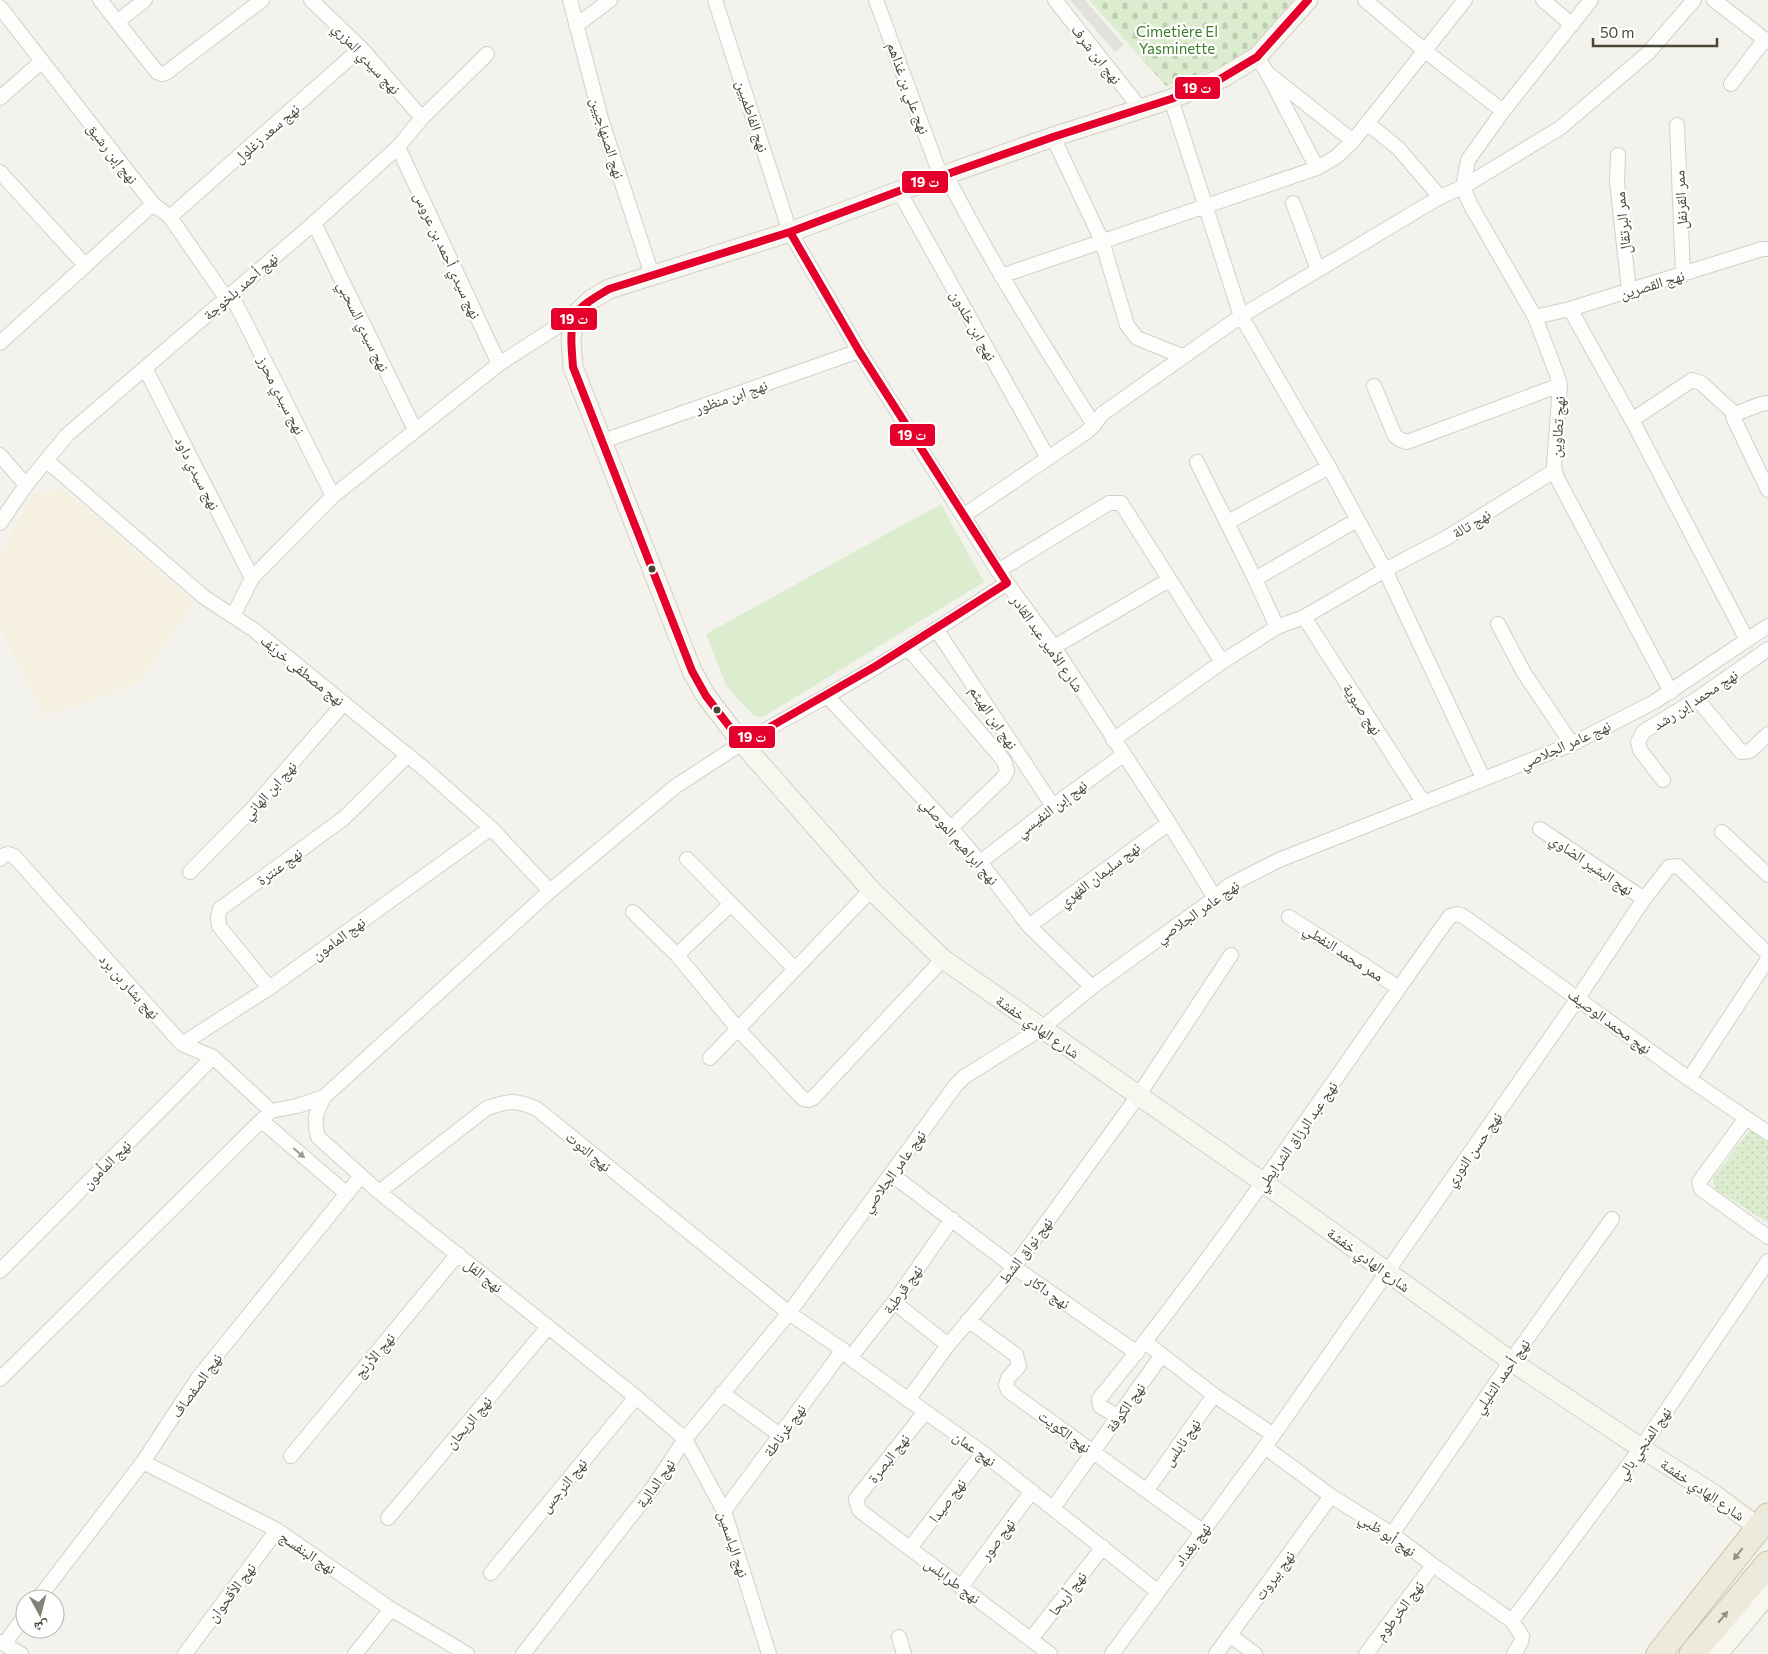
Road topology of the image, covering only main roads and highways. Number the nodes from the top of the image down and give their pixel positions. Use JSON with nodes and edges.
{"nodes":[{"id":1,"x":1764,"y":1522,"type":"edge"},
{"id":2,"x":1768,"y":1564,"type":"edge"},
{"id":3,"x":1659,"y":1654,"type":"edge"},
{"id":4,"x":1692,"y":1654,"type":"edge"}],
"edges":[{"from":1,"to":3,"type":"highway","one_way":true},
{"from":4,"to":2,"type":"highway","one_way":true}]}
